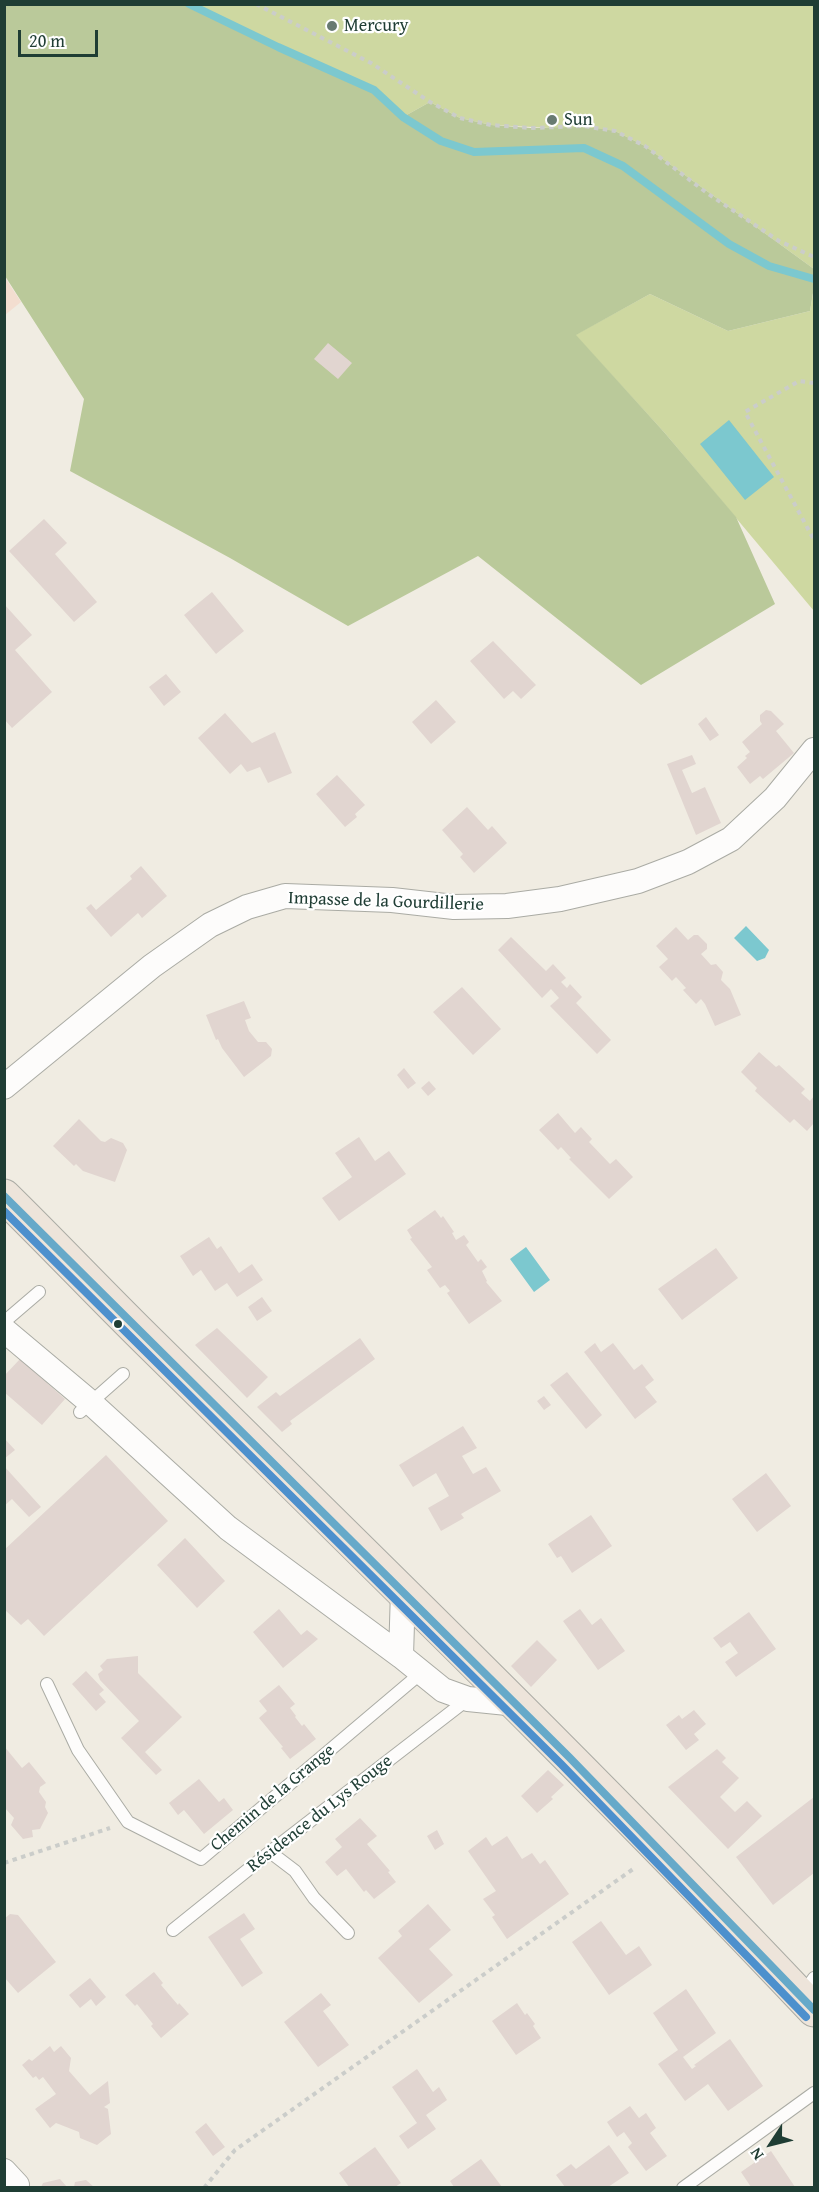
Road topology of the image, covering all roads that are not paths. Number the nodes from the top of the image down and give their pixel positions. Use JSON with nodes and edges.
{"nodes":[{"id":1,"x":814,"y":750,"type":"edge"},
{"id":2,"x":4,"y":1087,"type":"edge"},
{"id":3,"x":4,"y":1196,"type":"edge"},
{"id":4,"x":39,"y":1292,"type":"dead end"},
{"id":5,"x":4,"y":1322,"type":"edge"},
{"id":6,"x":4,"y":1330,"type":"edge"},
{"id":7,"x":123,"y":1374,"type":"dead end"},
{"id":8,"x":85,"y":1407,"type":"junction"},
{"id":9,"x":403,"y":1591,"type":"junction"},
{"id":10,"x":401,"y":1656,"type":"junction"},
{"id":11,"x":422,"y":1673,"type":"junction"},
{"id":12,"x":47,"y":1684,"type":"dead end"},
{"id":13,"x":468,"y":1699,"type":"junction"},
{"id":14,"x":517,"y":1704,"type":"junction"},
{"id":15,"x":270,"y":1852,"type":"junction"},
{"id":16,"x":173,"y":1930,"type":"dead end"},
{"id":17,"x":348,"y":1933,"type":"dead end"},
{"id":18,"x":810,"y":1995,"type":"edge"},
{"id":19,"x":814,"y":2093,"type":"edge"},
{"id":20,"x":683,"y":2187,"type":"edge"}],
"edges":[{"from":1,"to":2,"type":"street","name":"Impasse de la Gourdillerie"},
{"from":3,"to":9,"type":"main road"},
{"from":4,"to":5,"type":"lane"},
{"from":6,"to":8,"type":"street"},
{"from":7,"to":8,"type":"lane"},
{"from":8,"to":10,"type":"street"},
{"from":9,"to":10,"type":"street"},
{"from":9,"to":14,"type":"main road"},
{"from":10,"to":11,"type":"street"},
{"from":11,"to":12,"type":"lane","name":"Chemin de la Grange"},
{"from":11,"to":13,"type":"street"},
{"from":13,"to":14,"type":"street"},
{"from":13,"to":15,"type":"lane","name":"Résidence du Lys Rouge"},
{"from":14,"to":18,"type":"main road"},
{"from":15,"to":16,"type":"lane","name":"Résidence du Lys Rouge"},
{"from":15,"to":17,"type":"lane"},
{"from":19,"to":20,"type":"lane"}]}
